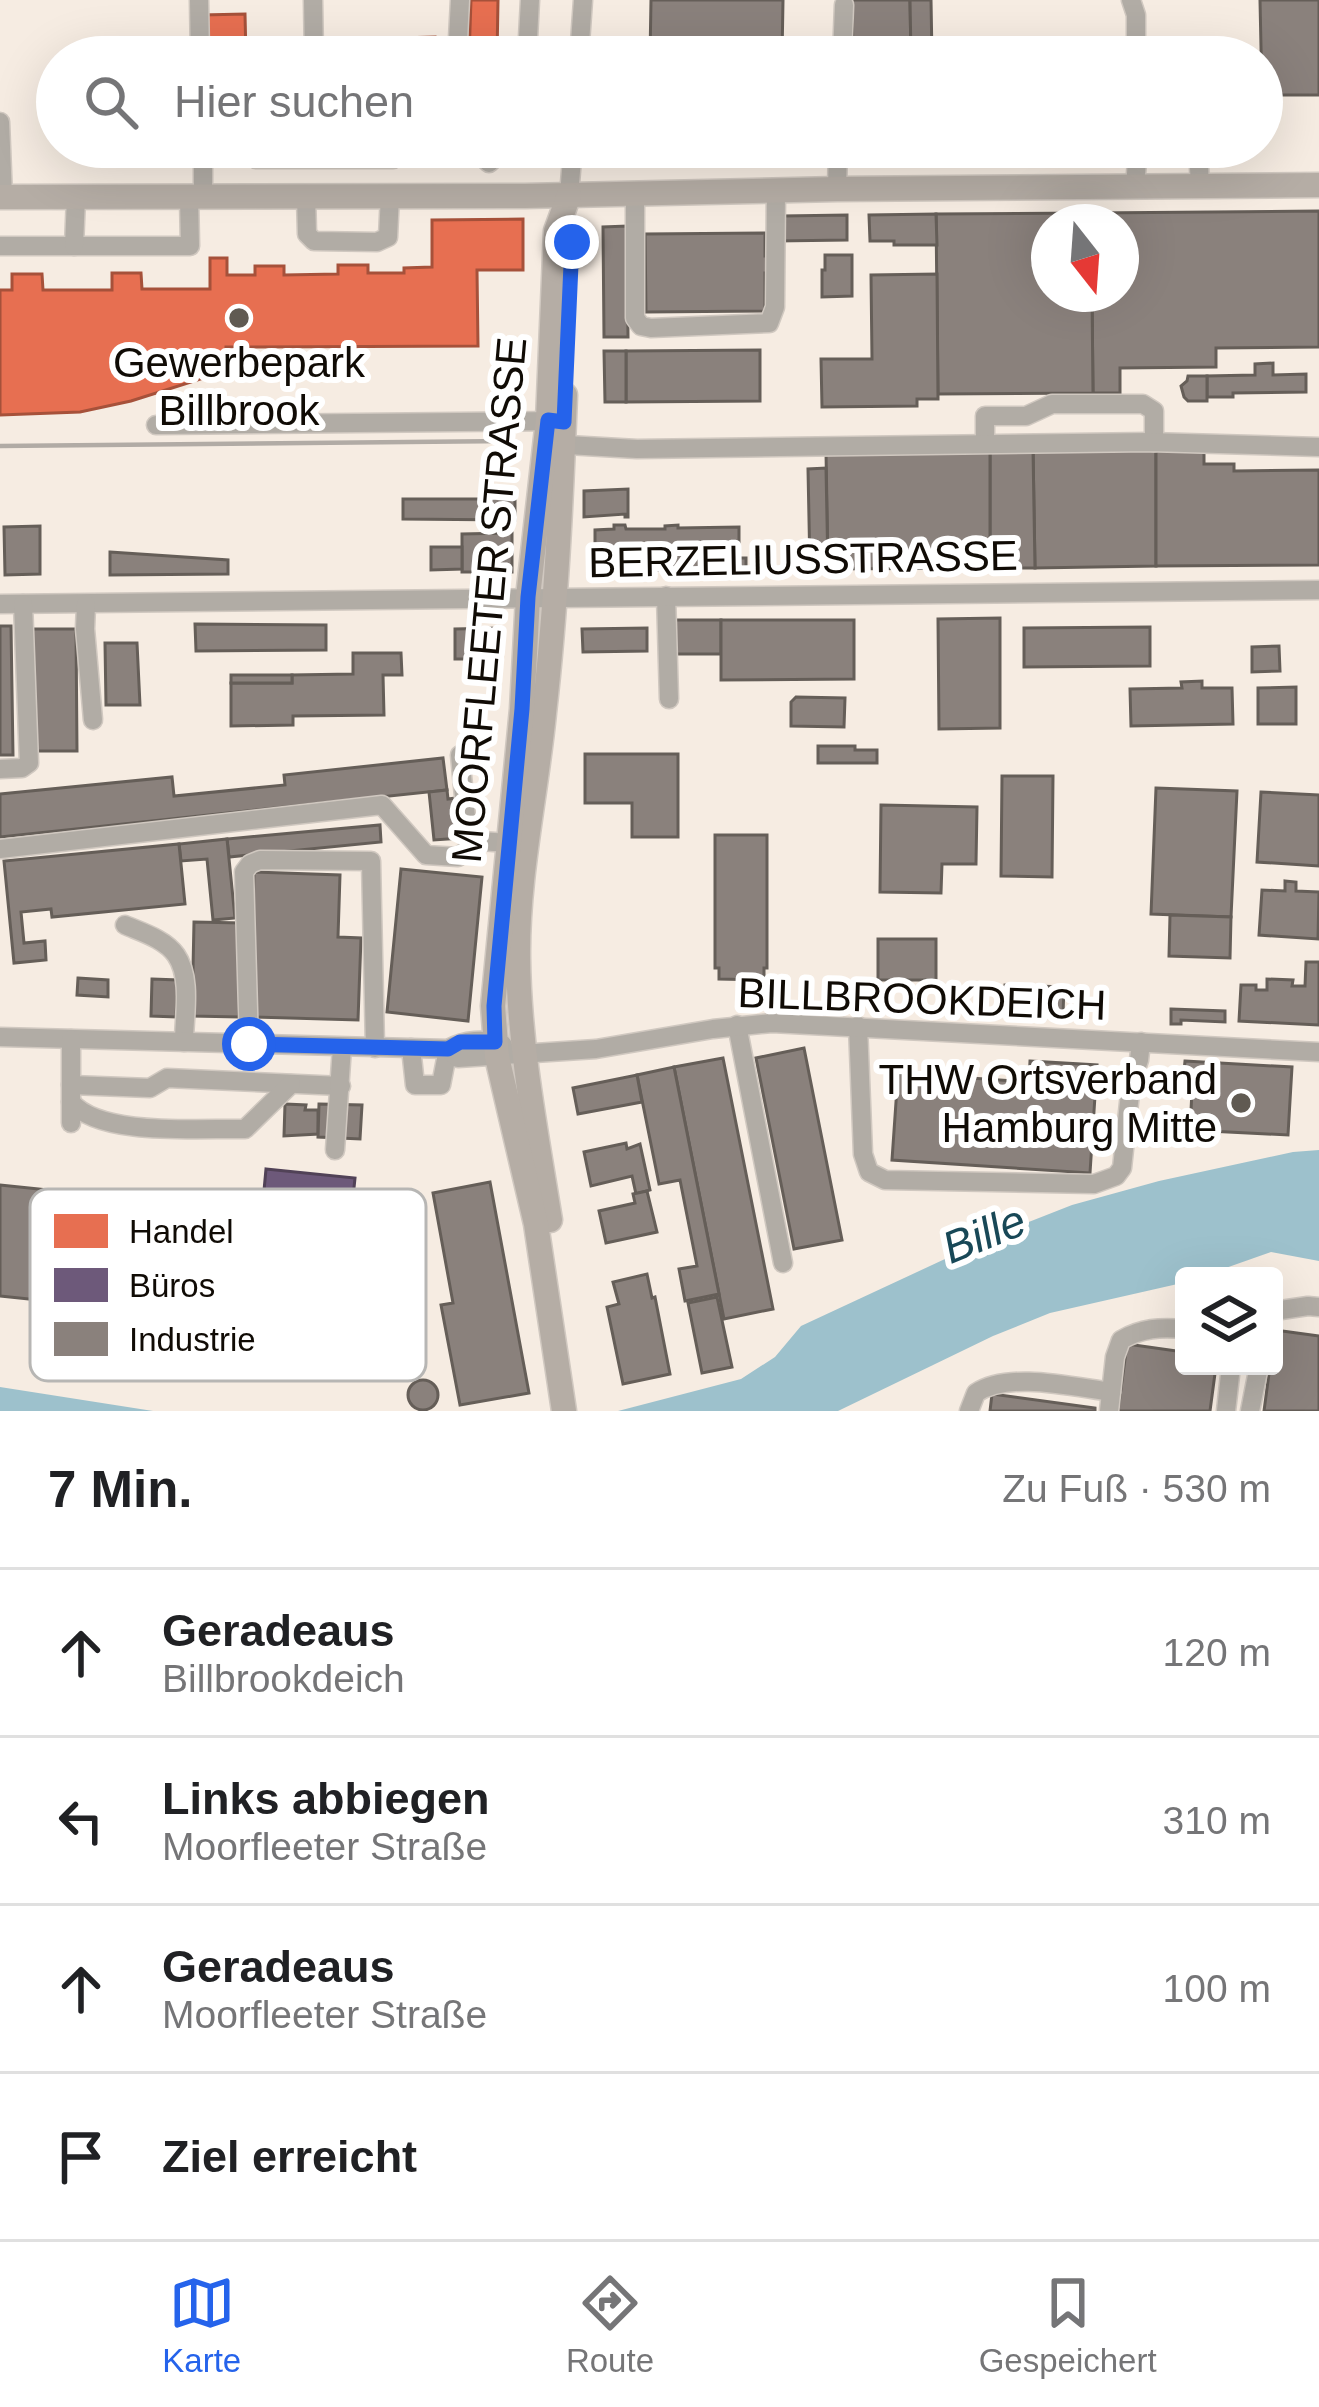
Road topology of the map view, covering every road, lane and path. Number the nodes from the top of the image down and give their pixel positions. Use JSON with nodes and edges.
{"nodes":[{"id":1,"x":199,"y":0,"type":"edge"},
{"id":2,"x":313,"y":0,"type":"edge"},
{"id":3,"x":460,"y":0,"type":"edge"},
{"id":4,"x":530,"y":0,"type":"edge"},
{"id":5,"x":584,"y":0,"type":"edge"},
{"id":6,"x":1131,"y":0,"type":"edge"},
{"id":7,"x":844,"y":5,"type":"dead end"},
{"id":8,"x":200,"y":36,"type":"edge"},
{"id":9,"x":314,"y":36,"type":"edge"},
{"id":10,"x":458,"y":36,"type":"edge"},
{"id":11,"x":528,"y":36,"type":"edge"},
{"id":12,"x":581,"y":36,"type":"edge"},
{"id":13,"x":843,"y":36,"type":"edge"},
{"id":14,"x":1136,"y":36,"type":"edge"},
{"id":15,"x":0,"y":122,"type":"edge"},
{"id":16,"x":200,"y":168,"type":"edge"},
{"id":17,"x":392,"y":168,"type":"edge"},
{"id":18,"x":489,"y":168,"type":"edge"},
{"id":19,"x":571,"y":168,"type":"edge"},
{"id":20,"x":838,"y":168,"type":"edge"},
{"id":21,"x":1136,"y":168,"type":"edge"},
{"id":22,"x":1199,"y":168,"type":"edge"},
{"id":23,"x":1319,"y":185,"type":"edge"},
{"id":24,"x":1135,"y":187,"type":"junction"},
{"id":25,"x":1200,"y":187,"type":"junction"},
{"id":26,"x":837,"y":189,"type":"junction"},
{"id":27,"x":776,"y":190,"type":"junction"},
{"id":28,"x":635,"y":194,"type":"junction"},
{"id":29,"x":391,"y":195,"type":"junction"},
{"id":30,"x":569,"y":195,"type":"junction"},
{"id":31,"x":196,"y":196,"type":"junction"},
{"id":32,"x":306,"y":196,"type":"junction"},
{"id":33,"x":490,"y":196,"type":"junction"},
{"id":34,"x":1,"y":197,"type":"edge"},
{"id":35,"x":76,"y":197,"type":"junction"},
{"id":36,"x":0,"y":246,"type":"edge"},
{"id":37,"x":74,"y":246,"type":"junction"},
{"id":38,"x":156,"y":424,"type":"dead end"},
{"id":39,"x":555,"y":432,"type":"junction"},
{"id":40,"x":1154,"y":442,"type":"junction"},
{"id":41,"x":985,"y":443,"type":"junction"},
{"id":42,"x":1319,"y":447,"type":"edge"},
{"id":43,"x":1319,"y":590,"type":"edge"},
{"id":44,"x":666,"y":596,"type":"junction"},
{"id":45,"x":528,"y":597,"type":"junction"},
{"id":46,"x":555,"y":597,"type":"junction"},
{"id":47,"x":0,"y":604,"type":"edge"},
{"id":48,"x":23,"y":604,"type":"junction"},
{"id":49,"x":86,"y":604,"type":"junction"},
{"id":50,"x":669,"y":699,"type":"dead end"},
{"id":51,"x":93,"y":720,"type":"dead end"},
{"id":52,"x":460,"y":755,"type":"dead end"},
{"id":53,"x":0,"y":769,"type":"edge"},
{"id":54,"x":508,"y":843,"type":"junction"},
{"id":55,"x":469,"y":848,"type":"junction"},
{"id":56,"x":0,"y":849,"type":"edge"},
{"id":57,"x":124,"y":925,"type":"dead end"},
{"id":58,"x":737,"y":1025,"type":"junction"},
{"id":59,"x":858,"y":1026,"type":"junction"},
{"id":60,"x":0,"y":1037,"type":"edge"},
{"id":61,"x":71,"y":1039,"type":"junction"},
{"id":62,"x":184,"y":1042,"type":"junction"},
{"id":63,"x":1141,"y":1042,"type":"junction"},
{"id":64,"x":249,"y":1044,"type":"junction"},
{"id":65,"x":342,"y":1047,"type":"junction"},
{"id":66,"x":375,"y":1048,"type":"junction"},
{"id":67,"x":411,"y":1048,"type":"junction"},
{"id":68,"x":448,"y":1049,"type":"junction"},
{"id":69,"x":496,"y":1050,"type":"junction"},
{"id":70,"x":1319,"y":1052,"type":"edge"},
{"id":71,"x":524,"y":1054,"type":"junction"},
{"id":72,"x":291,"y":1084,"type":"junction"},
{"id":73,"x":341,"y":1086,"type":"junction"},
{"id":74,"x":71,"y":1094,"type":"junction"},
{"id":75,"x":71,"y":1124,"type":"dead end"},
{"id":76,"x":335,"y":1150,"type":"dead end"},
{"id":77,"x":783,"y":1263,"type":"dead end"},
{"id":78,"x":1319,"y":1307,"type":"edge"},
{"id":79,"x":1283,"y":1310,"type":"edge"},
{"id":80,"x":1175,"y":1328,"type":"edge"},
{"id":81,"x":566,"y":1366,"type":"junction"},
{"id":82,"x":1230,"y":1375,"type":"edge"},
{"id":83,"x":1256,"y":1375,"type":"edge"},
{"id":84,"x":1110,"y":1401,"type":"edge"},
{"id":85,"x":564,"y":1411,"type":"edge"},
{"id":86,"x":578,"y":1411,"type":"edge"},
{"id":87,"x":969,"y":1411,"type":"edge"},
{"id":88,"x":1226,"y":1411,"type":"edge"},
{"id":89,"x":1250,"y":1411,"type":"edge"}],
"edges":[{"from":1,"to":8,"type":"street"},
{"from":2,"to":9,"type":"street"},
{"from":3,"to":10,"type":"street"},
{"from":4,"to":11,"type":"street"},
{"from":5,"to":12,"type":"street"},
{"from":6,"to":14,"type":"street"},
{"from":7,"to":13,"type":"street"},
{"from":15,"to":34,"type":"street"},
{"from":16,"to":31,"type":"street"},
{"from":17,"to":29,"type":"street"},
{"from":18,"to":33,"type":"street"},
{"from":19,"to":30,"type":"street","name":"MOORFLEETER STRASSE"},
{"from":20,"to":26,"type":"street"},
{"from":21,"to":24,"type":"street"},
{"from":22,"to":25,"type":"street"},
{"from":23,"to":25,"type":"main road"},
{"from":24,"to":25,"type":"main road"},
{"from":24,"to":26,"type":"main road"},
{"from":26,"to":27,"type":"main road"},
{"from":27,"to":28,"type":"main road"},
{"from":27,"to":28,"type":"street"},
{"from":28,"to":30,"type":"main road"},
{"from":29,"to":32,"type":"main road"},
{"from":29,"to":32,"type":"street"},
{"from":29,"to":33,"type":"main road"},
{"from":30,"to":33,"type":"main road"},
{"from":30,"to":39,"type":"main road","name":"MOORFLEETER STRASSE"},
{"from":31,"to":32,"type":"main road"},
{"from":31,"to":35,"type":"main road"},
{"from":31,"to":37,"type":"street"},
{"from":34,"to":35,"type":"main road"},
{"from":35,"to":37,"type":"street"},
{"from":36,"to":37,"type":"street"},
{"from":38,"to":39,"type":"street"},
{"from":39,"to":41,"type":"street"},
{"from":39,"to":45,"type":"main road","name":"MOORFLEETER STRASSE"},
{"from":39,"to":46,"type":"main road","name":"MOORFLEETER STRASSE"},
{"from":40,"to":41,"type":"street"},
{"from":40,"to":41,"type":"street"},
{"from":40,"to":42,"type":"street"},
{"from":43,"to":44,"type":"street","name":"BERZELIUSSTRASSE"},
{"from":44,"to":46,"type":"street","name":"BERZELIUSSTRASSE"},
{"from":44,"to":50,"type":"street"},
{"from":45,"to":46,"type":"street","name":"BERZELIUSSTRASSE"},
{"from":45,"to":49,"type":"street","name":"BERZELIUSSTRASSE"},
{"from":45,"to":54,"type":"main road","name":"MOORFLEETER STRASSE"},
{"from":46,"to":71,"type":"main road","name":"MOORFLEETER STRASSE"},
{"from":47,"to":48,"type":"street","name":"BERZELIUSSTRASSE"},
{"from":48,"to":49,"type":"street","name":"BERZELIUSSTRASSE"},
{"from":48,"to":53,"type":"street"},
{"from":49,"to":51,"type":"street"},
{"from":52,"to":55,"type":"street"},
{"from":54,"to":55,"type":"street"},
{"from":54,"to":69,"type":"main road","name":"MOORFLEETER STRASSE"},
{"from":55,"to":56,"type":"street"},
{"from":57,"to":62,"type":"street"},
{"from":58,"to":59,"type":"street","name":"BILLBROOKDEICH"},
{"from":58,"to":71,"type":"street","name":"BILLBROOKDEICH"},
{"from":58,"to":77,"type":"street"},
{"from":59,"to":63,"type":"street","name":"BILLBROOKDEICH"},
{"from":59,"to":63,"type":"street"},
{"from":60,"to":61,"type":"street","name":"BILLBROOKDEICH"},
{"from":61,"to":62,"type":"street","name":"BILLBROOKDEICH"},
{"from":61,"to":74,"type":"street"},
{"from":62,"to":64,"type":"street","name":"BILLBROOKDEICH"},
{"from":63,"to":70,"type":"street","name":"BILLBROOKDEICH"},
{"from":64,"to":65,"type":"street","name":"BILLBROOKDEICH"},
{"from":64,"to":66,"type":"street"},
{"from":65,"to":66,"type":"street","name":"BILLBROOKDEICH"},
{"from":65,"to":73,"type":"street"},
{"from":66,"to":67,"type":"street","name":"BILLBROOKDEICH"},
{"from":67,"to":68,"type":"street","name":"BILLBROOKDEICH"},
{"from":67,"to":68,"type":"street"},
{"from":68,"to":69,"type":"street","name":"BILLBROOKDEICH"},
{"from":69,"to":71,"type":"street","name":"BILLBROOKDEICH"},
{"from":69,"to":81,"type":"main road","name":"MOORFLEETER STRASSE"},
{"from":71,"to":81,"type":"main road","name":"MOORFLEETER STRASSE"},
{"from":72,"to":73,"type":"street"},
{"from":72,"to":74,"type":"street"},
{"from":72,"to":74,"type":"street"},
{"from":73,"to":76,"type":"street"},
{"from":74,"to":75,"type":"street"},
{"from":78,"to":79,"type":"street"},
{"from":80,"to":84,"type":"street"},
{"from":81,"to":85,"type":"main road"},
{"from":81,"to":86,"type":"main road"},
{"from":82,"to":88,"type":"street"},
{"from":83,"to":89,"type":"street"},
{"from":84,"to":87,"type":"street"}]}
